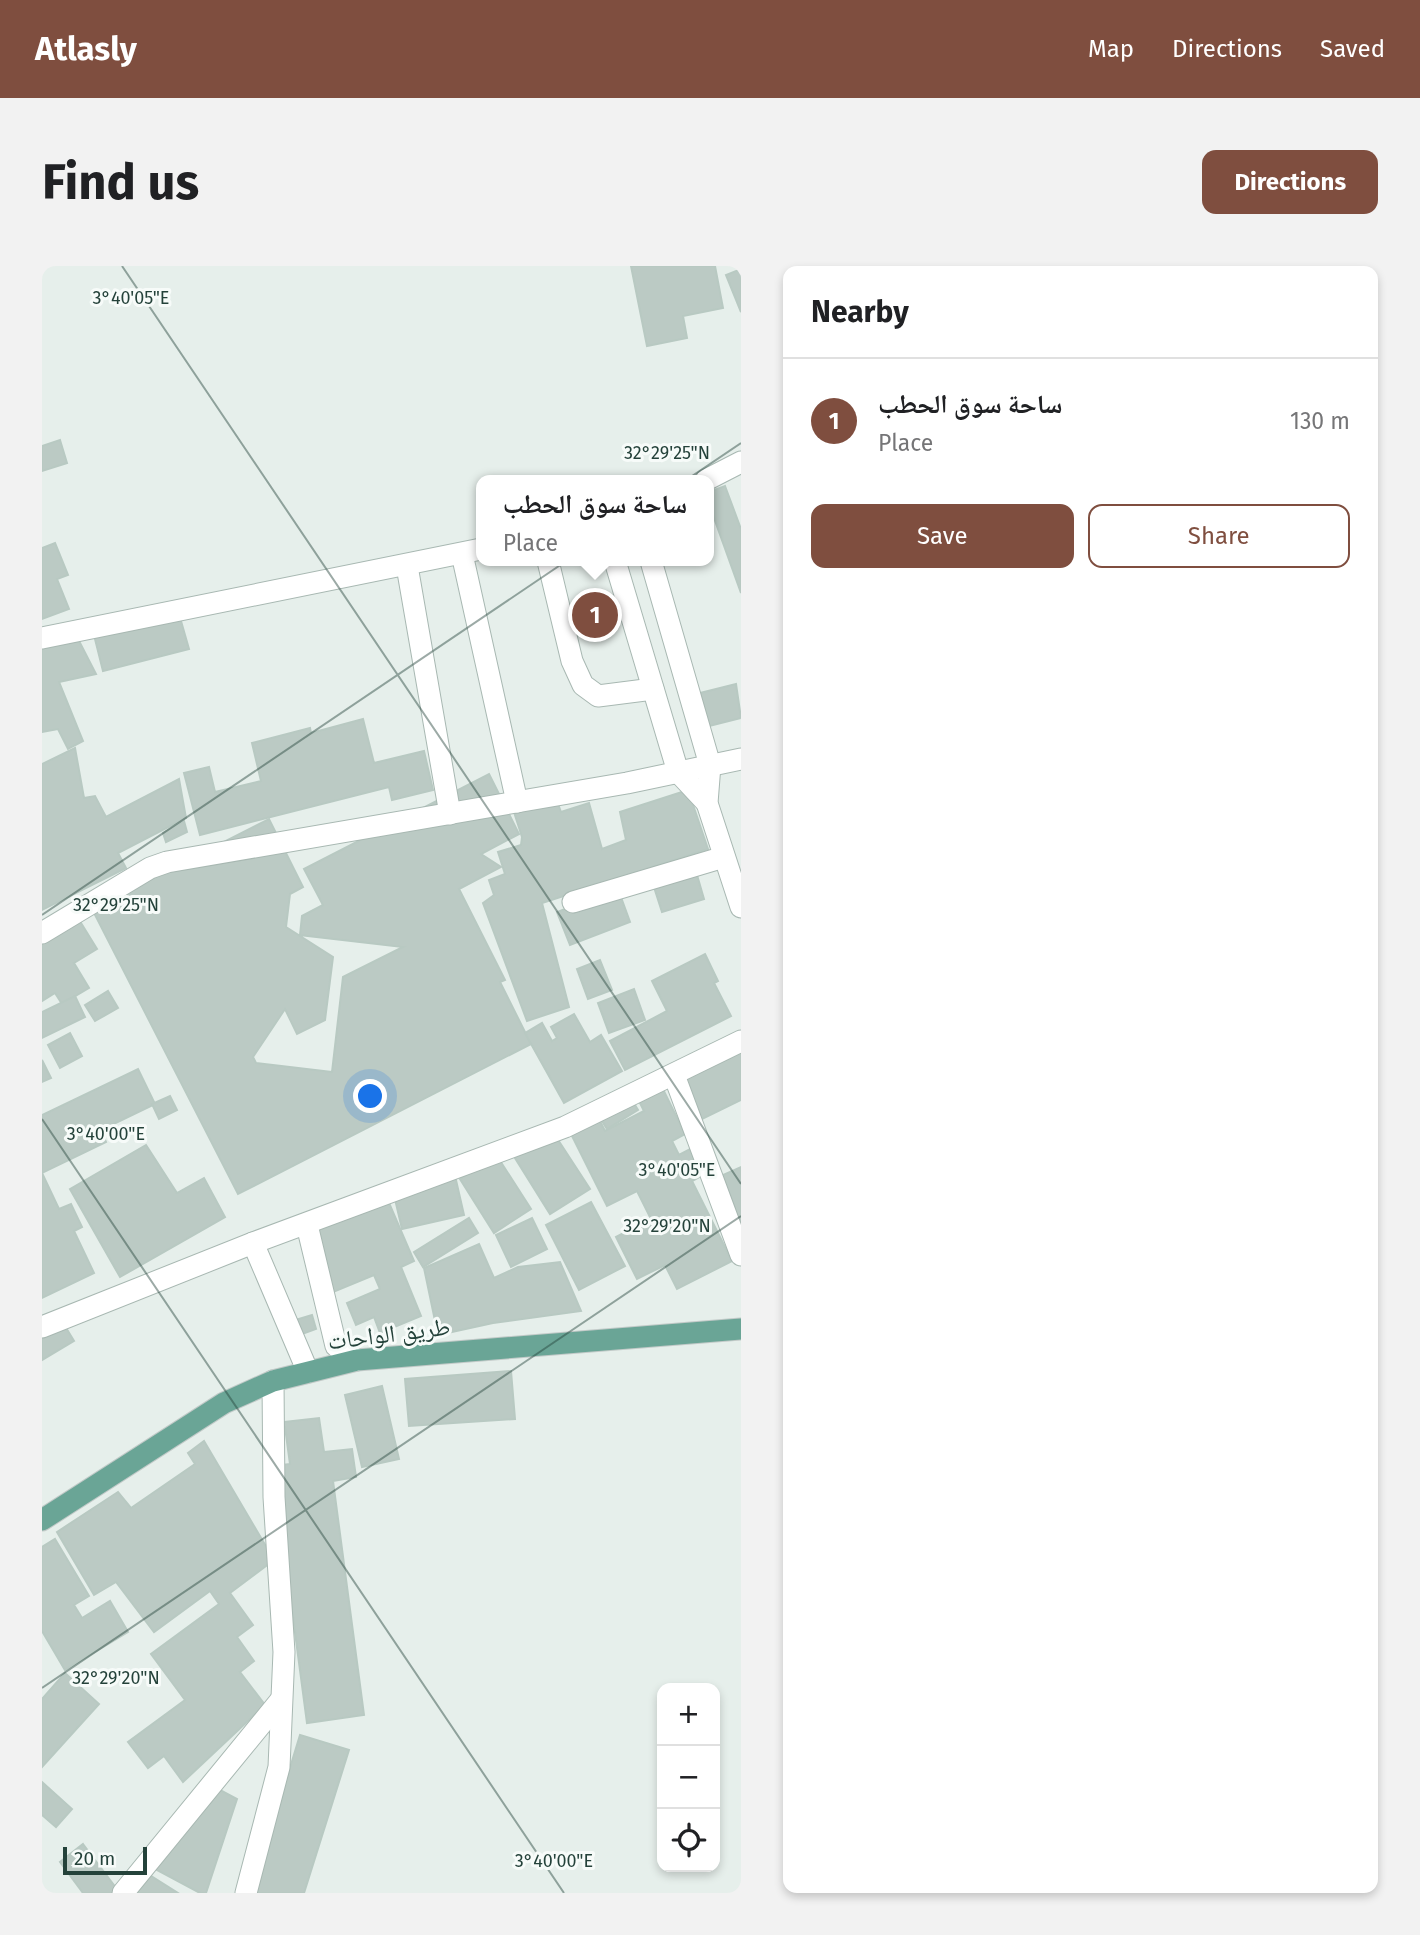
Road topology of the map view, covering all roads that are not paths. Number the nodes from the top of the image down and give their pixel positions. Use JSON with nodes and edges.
{"nodes":[{"id":1,"x":741,"y":463,"type":"edge"},
{"id":2,"x":714,"y":476,"type":"edge"},
{"id":3,"x":472,"y":552,"type":"edge"},
{"id":4,"x":407,"y":566,"type":"junction"},
{"id":5,"x":549,"y":566,"type":"edge"},
{"id":6,"x":616,"y":566,"type":"edge"},
{"id":7,"x":652,"y":566,"type":"edge"},
{"id":8,"x":42,"y":638,"type":"edge"},
{"id":9,"x":653,"y":689,"type":"junction"},
{"id":10,"x":741,"y":759,"type":"edge"},
{"id":11,"x":710,"y":765,"type":"junction"},
{"id":12,"x":678,"y":772,"type":"junction"},
{"id":13,"x":517,"y":802,"type":"junction"},
{"id":14,"x":707,"y":803,"type":"junction"},
{"id":15,"x":450,"y":814,"type":"junction"},
{"id":16,"x":724,"y":857,"type":"junction"},
{"id":17,"x":573,"y":902,"type":"dead end"},
{"id":18,"x":741,"y":907,"type":"edge"},
{"id":19,"x":42,"y":933,"type":"edge"},
{"id":20,"x":741,"y":1041,"type":"edge"},
{"id":21,"x":674,"y":1075,"type":"junction"},
{"id":22,"x":307,"y":1225,"type":"junction"},
{"id":23,"x":253,"y":1243,"type":"junction"},
{"id":24,"x":741,"y":1255,"type":"edge"},
{"id":25,"x":42,"y":1327,"type":"edge"},
{"id":26,"x":741,"y":1329,"type":"edge"},
{"id":27,"x":356,"y":1360,"type":"junction"},
{"id":28,"x":308,"y":1372,"type":"junction"},
{"id":29,"x":272,"y":1381,"type":"junction"},
{"id":30,"x":42,"y":1520,"type":"edge"},
{"id":31,"x":281,"y":1701,"type":"junction"},
{"id":32,"x":123,"y":1893,"type":"edge"},
{"id":33,"x":246,"y":1893,"type":"edge"}],
"edges":[{"from":1,"to":2,"type":"street"},
{"from":3,"to":4,"type":"street"},
{"from":3,"to":13,"type":"street"},
{"from":4,"to":8,"type":"street"},
{"from":4,"to":15,"type":"street"},
{"from":5,"to":9,"type":"street"},
{"from":6,"to":9,"type":"street"},
{"from":7,"to":11,"type":"street"},
{"from":9,"to":12,"type":"street"},
{"from":10,"to":11,"type":"street"},
{"from":11,"to":12,"type":"street"},
{"from":11,"to":14,"type":"street"},
{"from":12,"to":13,"type":"street"},
{"from":12,"to":14,"type":"street"},
{"from":13,"to":15,"type":"street"},
{"from":14,"to":16,"type":"street"},
{"from":15,"to":19,"type":"street"},
{"from":16,"to":17,"type":"street"},
{"from":16,"to":18,"type":"street"},
{"from":20,"to":21,"type":"street"},
{"from":21,"to":22,"type":"street"},
{"from":21,"to":24,"type":"street"},
{"from":22,"to":23,"type":"street"},
{"from":22,"to":27,"type":"street"},
{"from":23,"to":25,"type":"street"},
{"from":23,"to":28,"type":"street"},
{"from":26,"to":27,"type":"main road","name":"طريق الواحات"},
{"from":27,"to":28,"type":"main road","name":"طريق الواحات"},
{"from":28,"to":29,"type":"main road","name":"طريق الواحات"},
{"from":29,"to":30,"type":"main road","name":"طريق الواحات"},
{"from":29,"to":31,"type":"street"},
{"from":31,"to":32,"type":"street"},
{"from":31,"to":33,"type":"street"}]}
